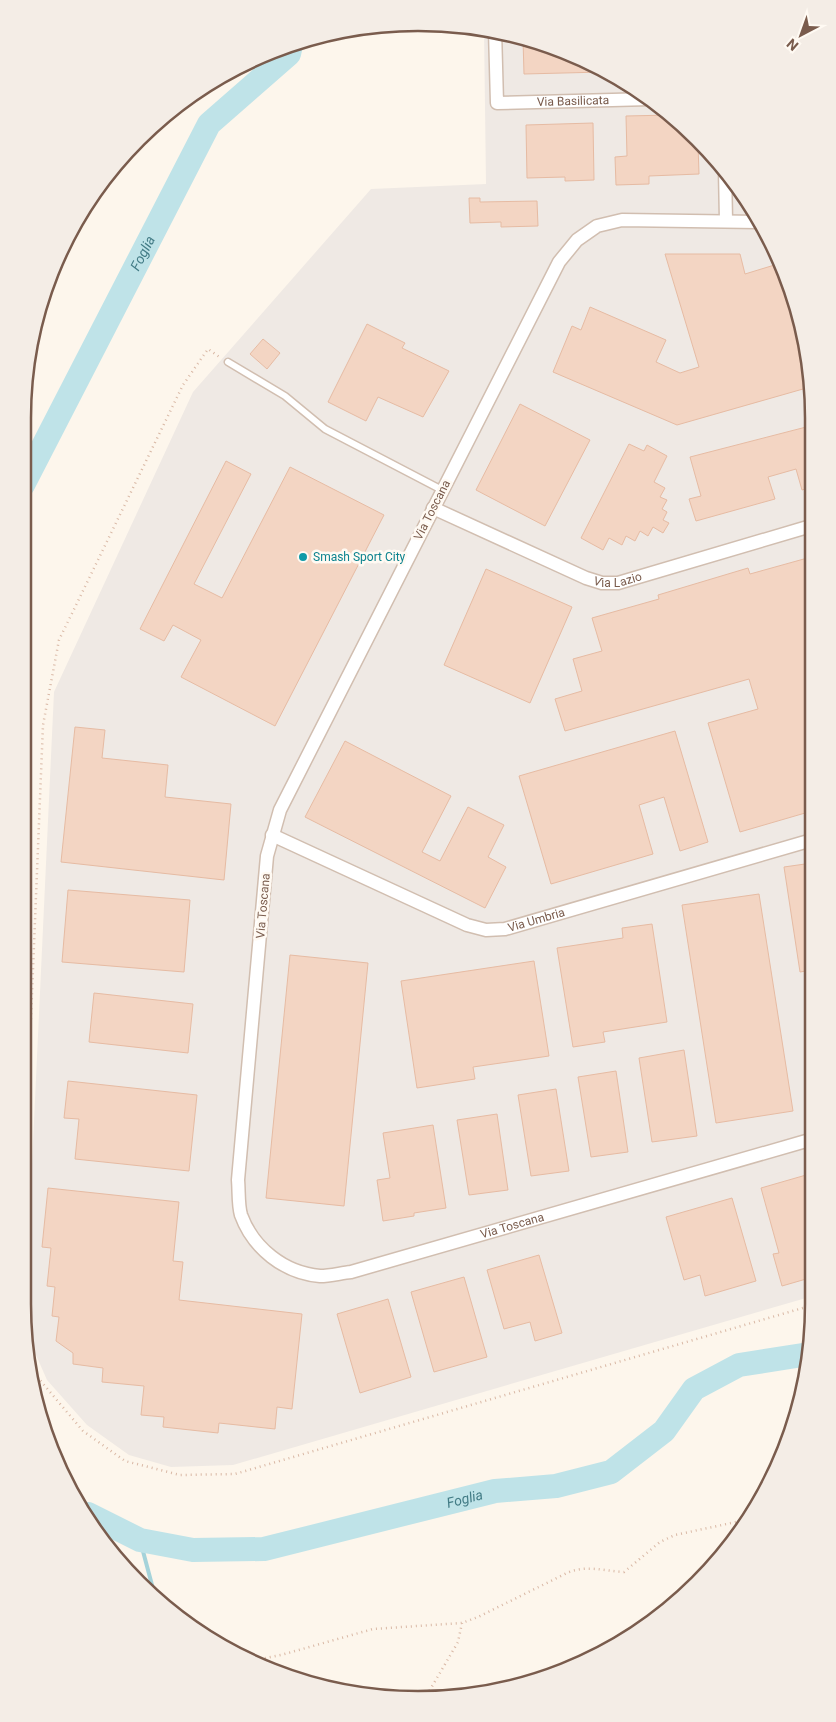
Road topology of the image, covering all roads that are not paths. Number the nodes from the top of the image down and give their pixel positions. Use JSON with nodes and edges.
{"nodes":[{"id":1,"x":495,"y":39,"type":"edge"},
{"id":2,"x":637,"y":99,"type":"edge"},
{"id":3,"x":725,"y":183,"type":"edge"},
{"id":4,"x":726,"y":221,"type":"junction"},
{"id":5,"x":751,"y":222,"type":"edge"},
{"id":6,"x":228,"y":362,"type":"road end"},
{"id":7,"x":442,"y":490,"type":"junction"},
{"id":8,"x":433,"y":508,"type":"junction"},
{"id":9,"x":805,"y":528,"type":"edge"},
{"id":10,"x":272,"y":836,"type":"junction"},
{"id":11,"x":805,"y":842,"type":"edge"},
{"id":12,"x":805,"y":1141,"type":"edge"}],
"edges":[{"from":1,"to":2,"type":"street","name":"Via Basilicata"},
{"from":3,"to":4,"type":"street"},
{"from":4,"to":5,"type":"street","name":"Via Toscana"},
{"from":4,"to":7,"type":"street","name":"Via Toscana"},
{"from":6,"to":7,"type":"lane"},
{"from":7,"to":8,"type":"street","name":"Via Toscana"},
{"from":8,"to":9,"type":"street","name":"Via Lazio"},
{"from":8,"to":10,"type":"street","name":"Via Toscana"},
{"from":10,"to":11,"type":"street","name":"Via Umbria"},
{"from":10,"to":12,"type":"street","name":"Via Toscana"}]}
